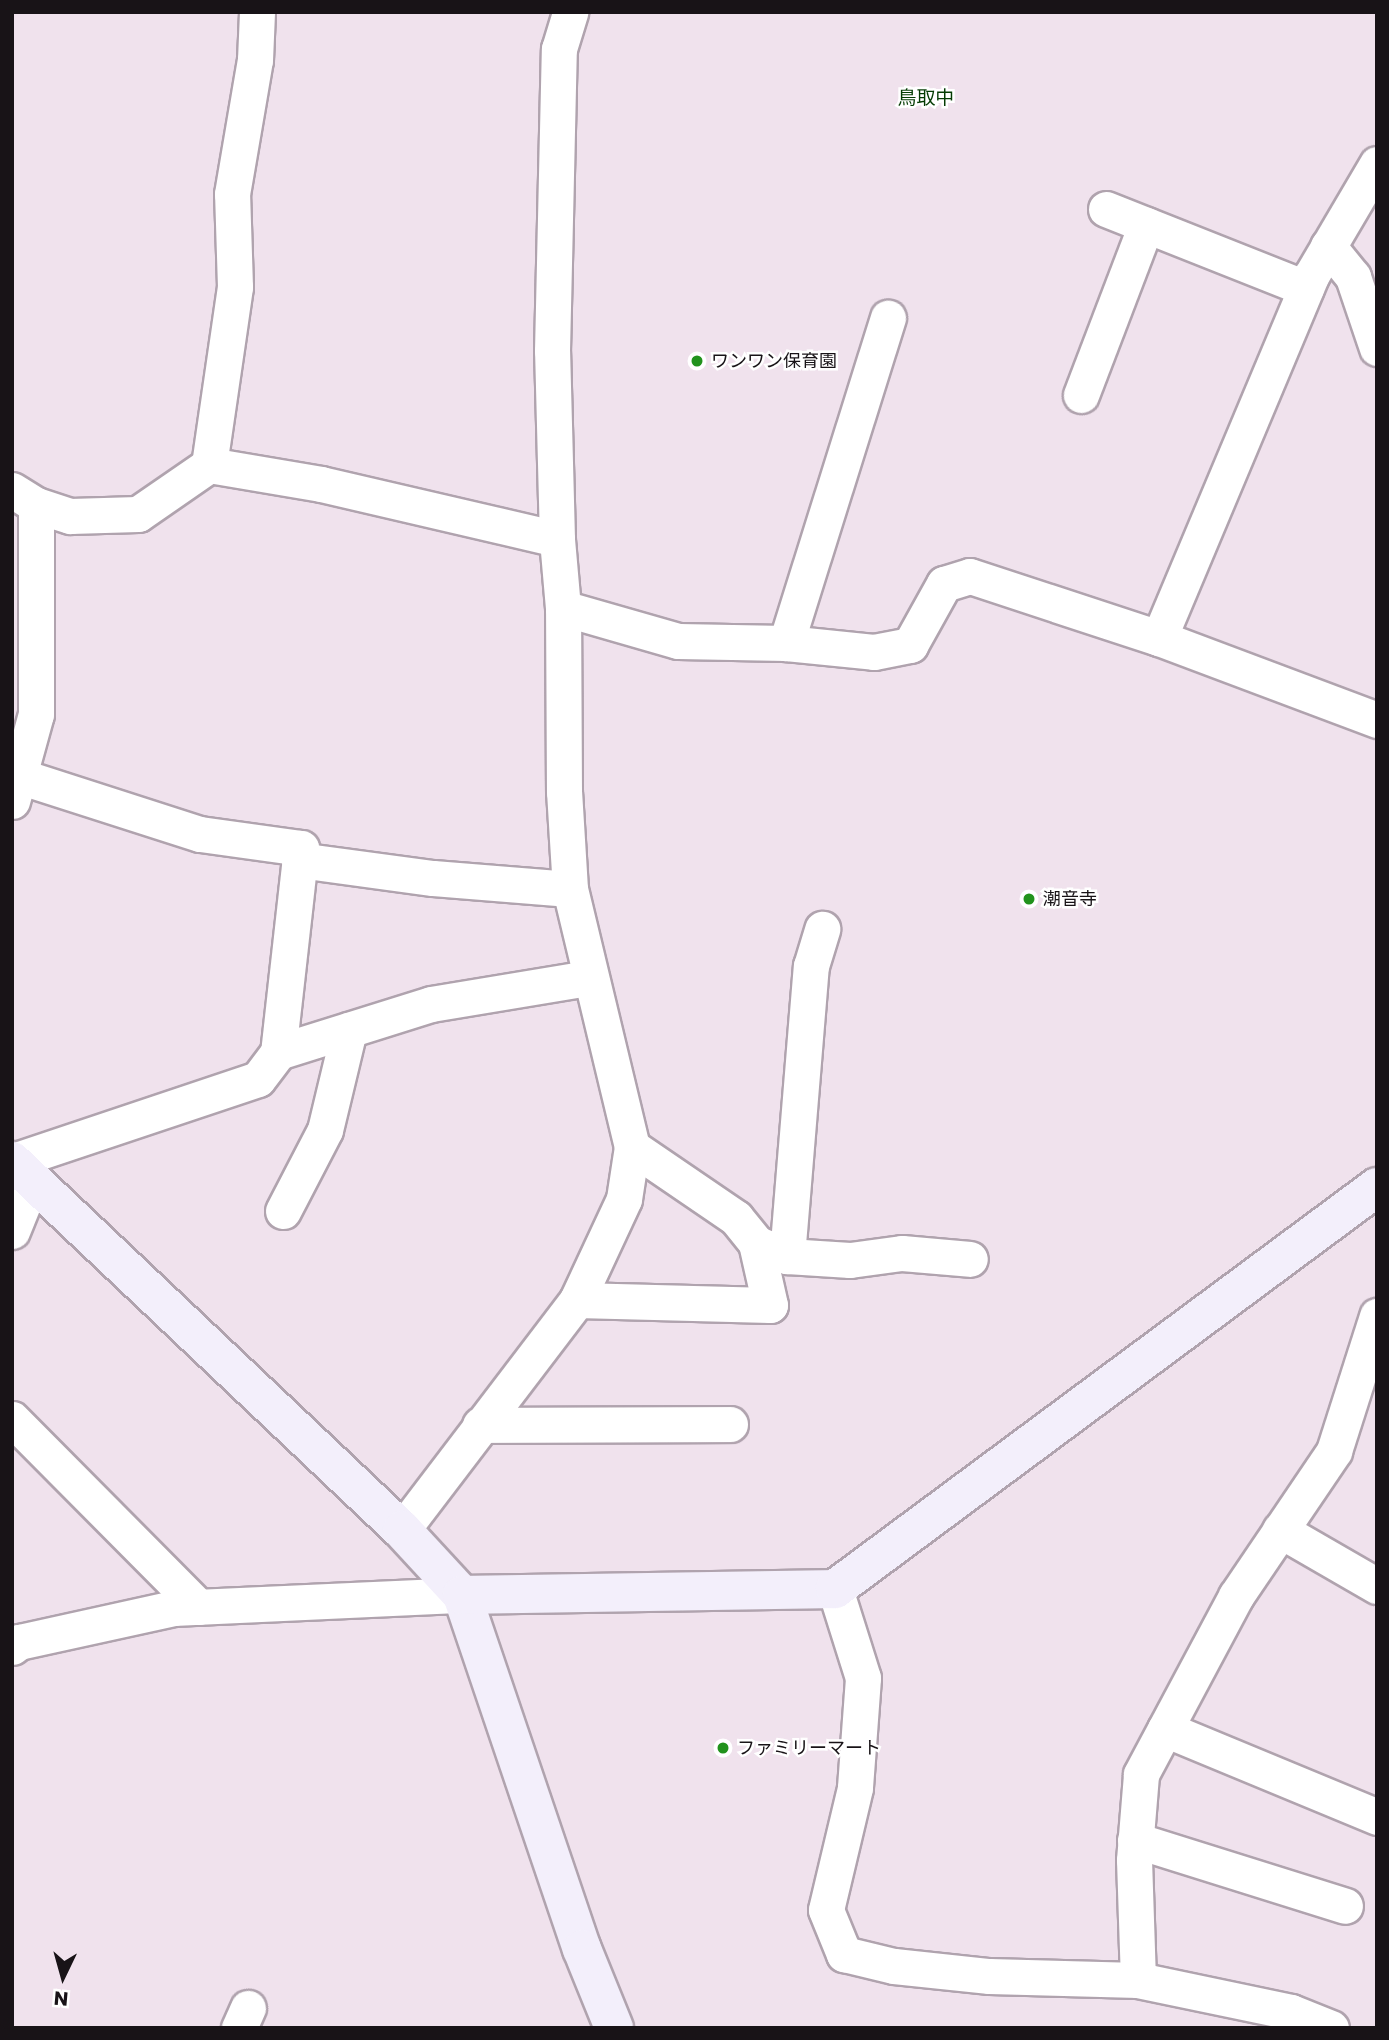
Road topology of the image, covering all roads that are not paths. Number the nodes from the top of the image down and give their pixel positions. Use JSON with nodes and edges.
{"nodes":[{"id":1,"x":257,"y":12,"type":"edge"},
{"id":2,"x":570,"y":12,"type":"edge"},
{"id":3,"x":1377,"y":164,"type":"edge"},
{"id":4,"x":1106,"y":209,"type":"dead end"},
{"id":5,"x":1146,"y":225,"type":"junction"},
{"id":6,"x":1328,"y":246,"type":"junction"},
{"id":7,"x":1306,"y":288,"type":"junction"},
{"id":8,"x":888,"y":318,"type":"dead end"},
{"id":9,"x":1376,"y":344,"type":"edge"},
{"id":10,"x":1082,"y":395,"type":"dead end"},
{"id":11,"x":209,"y":465,"type":"junction"},
{"id":12,"x":24,"y":498,"type":"edge"},
{"id":13,"x":556,"y":539,"type":"junction"},
{"id":14,"x":563,"y":608,"type":"junction"},
{"id":15,"x":1159,"y":638,"type":"junction"},
{"id":16,"x":786,"y":643,"type":"junction"},
{"id":17,"x":1377,"y":720,"type":"edge"},
{"id":18,"x":16,"y":789,"type":"edge"},
{"id":19,"x":299,"y":860,"type":"junction"},
{"id":20,"x":570,"y":889,"type":"junction"},
{"id":21,"x":822,"y":929,"type":"dead end"},
{"id":22,"x":589,"y":978,"type":"junction"},
{"id":23,"x":349,"y":1030,"type":"junction"},
{"id":24,"x":278,"y":1052,"type":"junction"},
{"id":25,"x":632,"y":1147,"type":"junction"},
{"id":26,"x":19,"y":1167,"type":"edge"},
{"id":27,"x":1374,"y":1197,"type":"edge"},
{"id":28,"x":283,"y":1211,"type":"dead end"},
{"id":29,"x":12,"y":1231,"type":"edge"},
{"id":30,"x":772,"y":1250,"type":"junction"},
{"id":31,"x":970,"y":1259,"type":"dead end"},
{"id":32,"x":577,"y":1300,"type":"junction"},
{"id":33,"x":1377,"y":1316,"type":"edge"},
{"id":34,"x":12,"y":1419,"type":"edge"},
{"id":35,"x":730,"y":1423,"type":"dead end"},
{"id":36,"x":481,"y":1425,"type":"junction"},
{"id":37,"x":1280,"y":1530,"type":"junction"},
{"id":38,"x":402,"y":1531,"type":"junction"},
{"id":39,"x":1377,"y":1586,"type":"edge"},
{"id":40,"x":835,"y":1589,"type":"junction"},
{"id":41,"x":462,"y":1595,"type":"junction"},
{"id":42,"x":200,"y":1607,"type":"junction"},
{"id":43,"x":12,"y":1647,"type":"edge"},
{"id":44,"x":1165,"y":1729,"type":"junction"},
{"id":45,"x":1377,"y":1817,"type":"edge"},
{"id":46,"x":1135,"y":1840,"type":"junction"},
{"id":47,"x":1345,"y":1906,"type":"dead end"},
{"id":48,"x":1139,"y":1980,"type":"junction"},
{"id":49,"x":614,"y":2028,"type":"edge"},
{"id":50,"x":1331,"y":2028,"type":"edge"}],
"edges":[{"from":1,"to":11,"type":"street"},
{"from":2,"to":13,"type":"street"},
{"from":3,"to":6,"type":"street"},
{"from":4,"to":5,"type":"street"},
{"from":5,"to":7,"type":"street"},
{"from":5,"to":10,"type":"street"},
{"from":6,"to":7,"type":"street"},
{"from":6,"to":9,"type":"street"},
{"from":7,"to":15,"type":"street"},
{"from":8,"to":16,"type":"street"},
{"from":11,"to":12,"type":"street"},
{"from":11,"to":13,"type":"street"},
{"from":12,"to":18,"type":"street"},
{"from":13,"to":14,"type":"street"},
{"from":14,"to":16,"type":"street"},
{"from":14,"to":20,"type":"street"},
{"from":15,"to":16,"type":"street"},
{"from":15,"to":17,"type":"street"},
{"from":18,"to":19,"type":"street"},
{"from":19,"to":20,"type":"street"},
{"from":19,"to":24,"type":"street"},
{"from":20,"to":22,"type":"street"},
{"from":21,"to":30,"type":"street"},
{"from":22,"to":23,"type":"street"},
{"from":22,"to":25,"type":"street"},
{"from":23,"to":24,"type":"street"},
{"from":23,"to":28,"type":"street"},
{"from":24,"to":26,"type":"street"},
{"from":25,"to":30,"type":"street"},
{"from":25,"to":32,"type":"street"},
{"from":26,"to":29,"type":"street"},
{"from":26,"to":38,"type":"street"},
{"from":27,"to":40,"type":"street"},
{"from":30,"to":31,"type":"street"},
{"from":30,"to":32,"type":"street"},
{"from":32,"to":36,"type":"street"},
{"from":33,"to":37,"type":"street"},
{"from":34,"to":42,"type":"street"},
{"from":35,"to":36,"type":"street"},
{"from":36,"to":38,"type":"street"},
{"from":37,"to":39,"type":"street"},
{"from":37,"to":44,"type":"street"},
{"from":38,"to":41,"type":"street"},
{"from":40,"to":41,"type":"street"},
{"from":40,"to":48,"type":"street"},
{"from":41,"to":42,"type":"street"},
{"from":41,"to":49,"type":"street"},
{"from":42,"to":43,"type":"street"},
{"from":44,"to":45,"type":"street"},
{"from":44,"to":46,"type":"street"},
{"from":46,"to":47,"type":"street"},
{"from":46,"to":48,"type":"street"},
{"from":48,"to":50,"type":"street"}]}
